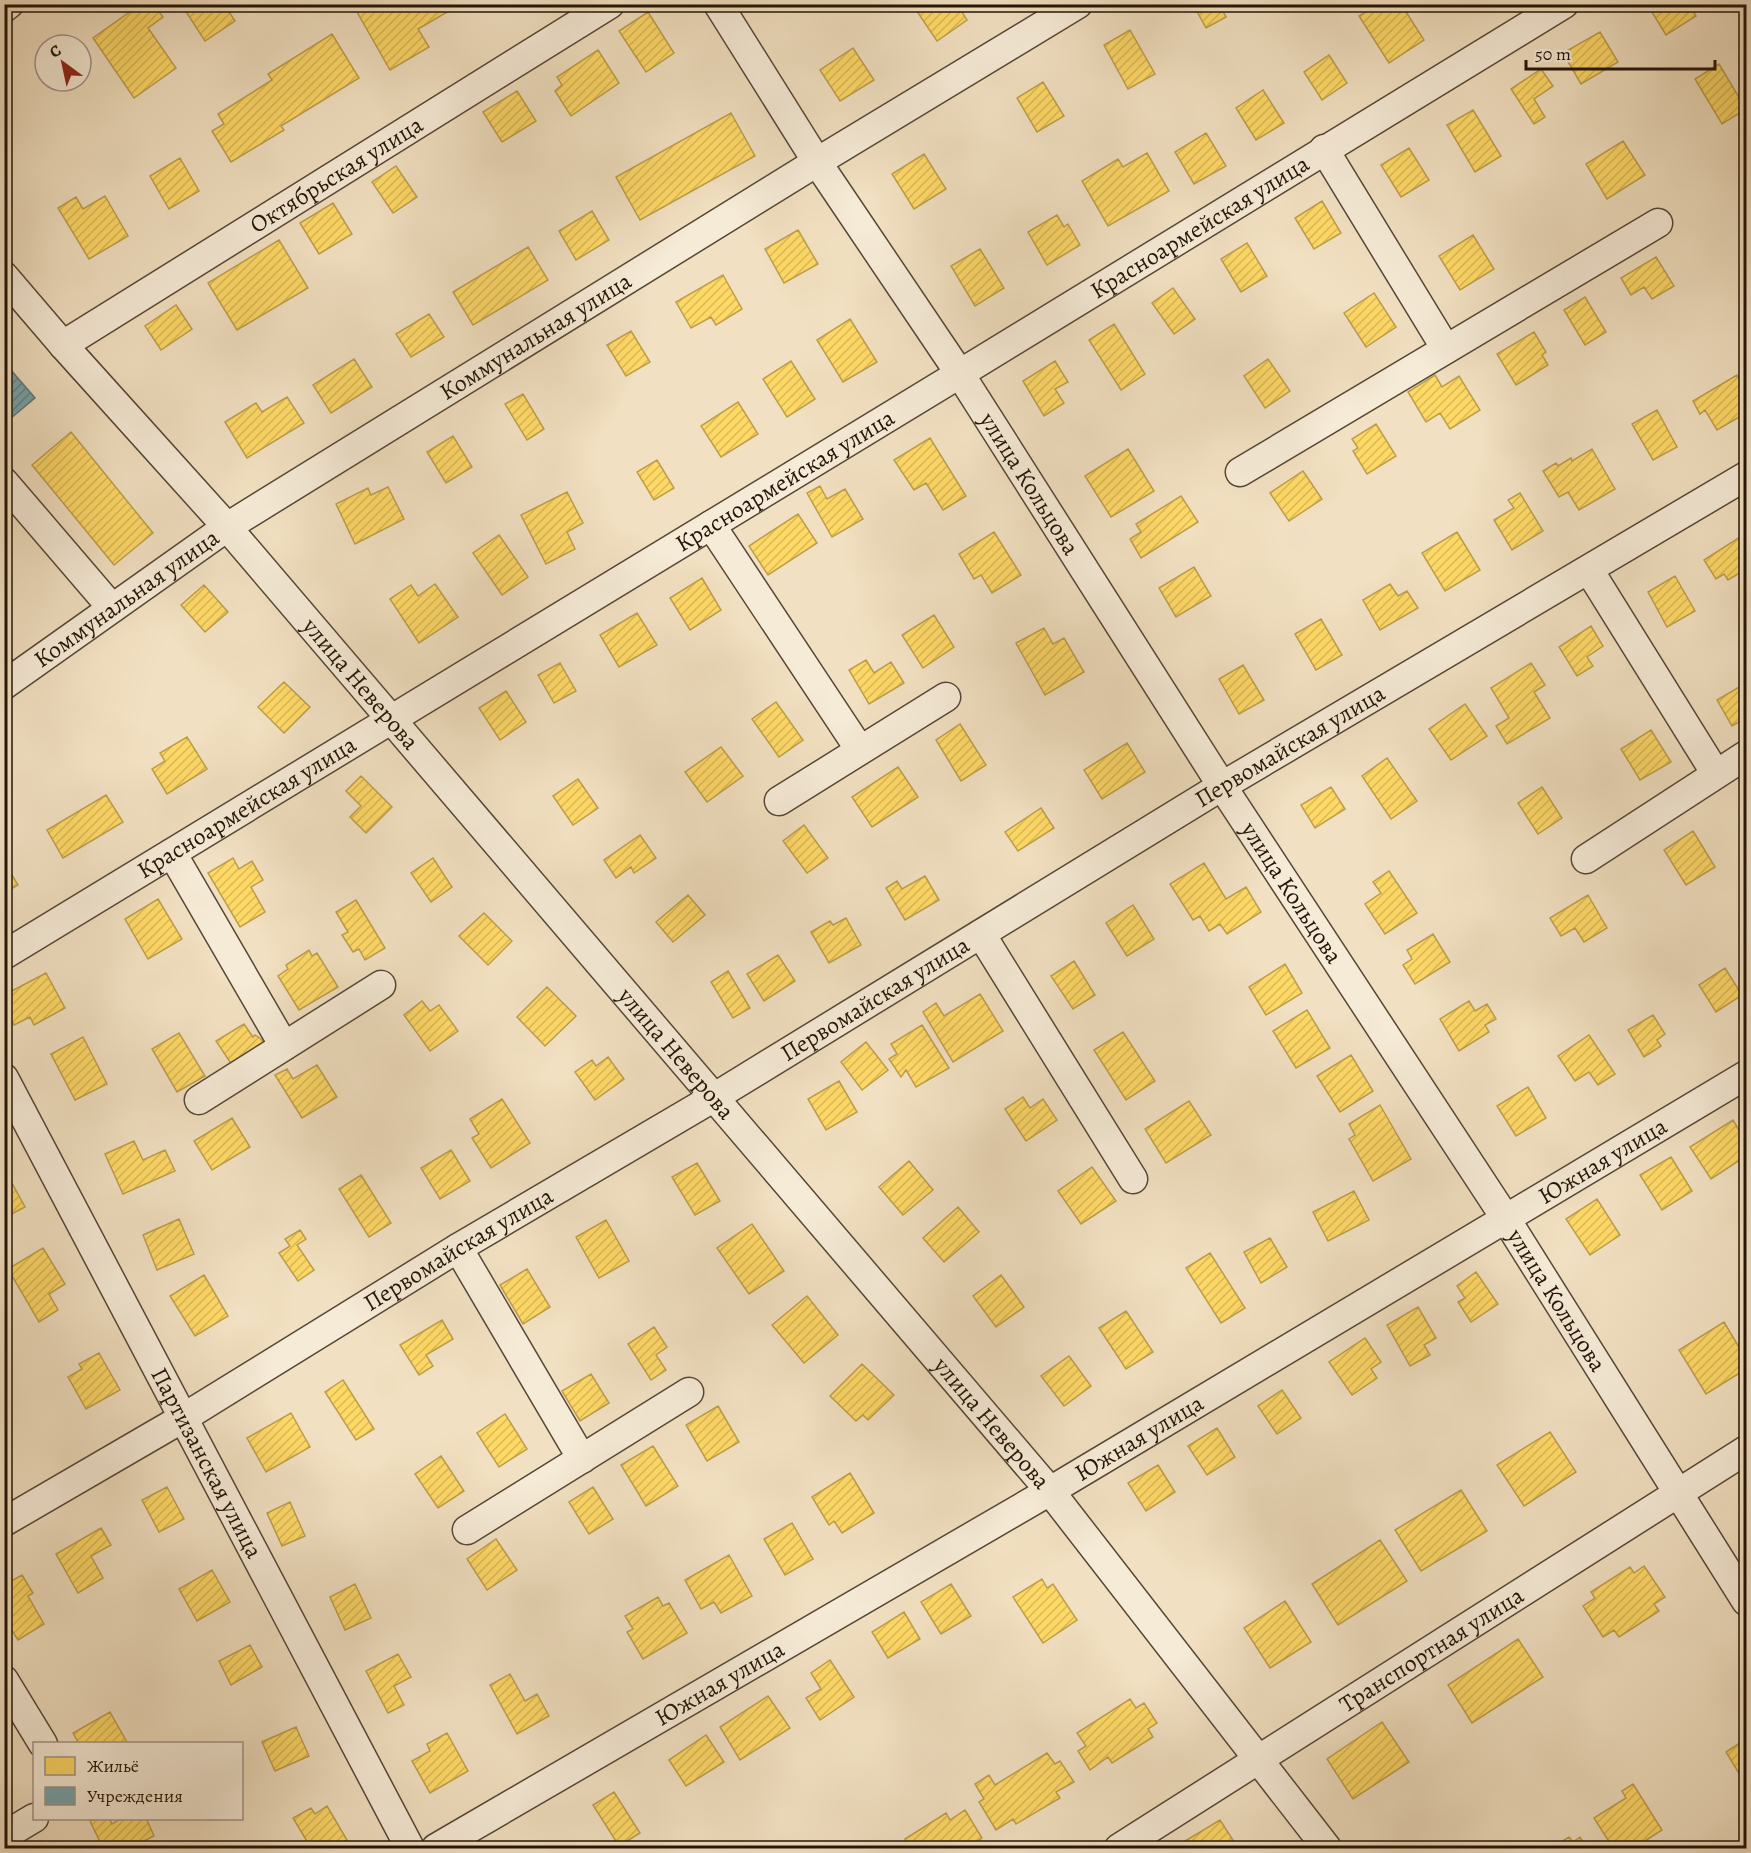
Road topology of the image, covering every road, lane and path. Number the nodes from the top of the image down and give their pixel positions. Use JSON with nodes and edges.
{"nodes":[{"id":1,"x":9,"y":4,"type":"edge"},
{"id":2,"x":610,"y":4,"type":"edge"},
{"id":3,"x":718,"y":4,"type":"edge"},
{"id":4,"x":1078,"y":4,"type":"edge"},
{"id":5,"x":1564,"y":4,"type":"edge"},
{"id":6,"x":4,"y":9,"type":"edge"},
{"id":7,"x":1324,"y":149,"type":"junction"},
{"id":8,"x":817,"y":162,"type":"junction"},
{"id":9,"x":1658,"y":223,"type":"dead end"},
{"id":10,"x":4,"y":276,"type":"edge"},
{"id":11,"x":63,"y":345,"type":"junction"},
{"id":12,"x":1446,"y":349,"type":"junction"},
{"id":13,"x":960,"y":374,"type":"junction"},
{"id":14,"x":1240,"y":472,"type":"dead end"},
{"id":15,"x":1746,"y":477,"type":"edge"},
{"id":16,"x":4,"y":482,"type":"edge"},
{"id":17,"x":711,"y":525,"type":"junction"},
{"id":18,"x":227,"y":527,"type":"junction"},
{"id":19,"x":1589,"y":570,"type":"junction"},
{"id":20,"x":112,"y":608,"type":"junction"},
{"id":21,"x":4,"y":685,"type":"edge"},
{"id":22,"x":946,"y":697,"type":"dead end"},
{"id":23,"x":391,"y":718,"type":"junction"},
{"id":24,"x":860,"y":750,"type":"junction"},
{"id":25,"x":1746,"y":755,"type":"edge"},
{"id":26,"x":1716,"y":774,"type":"junction"},
{"id":27,"x":1222,"y":786,"type":"junction"},
{"id":28,"x":779,"y":801,"type":"dead end"},
{"id":29,"x":172,"y":853,"type":"junction"},
{"id":30,"x":1586,"y":858,"type":"dead end"},
{"id":31,"x":981,"y":934,"type":"junction"},
{"id":32,"x":4,"y":955,"type":"edge"},
{"id":33,"x":381,"y":985,"type":"dead end"},
{"id":34,"x":284,"y":1046,"type":"junction"},
{"id":35,"x":1746,"y":1075,"type":"edge"},
{"id":36,"x":4,"y":1077,"type":"edge"},
{"id":37,"x":713,"y":1098,"type":"junction"},
{"id":38,"x":199,"y":1100,"type":"dead end"},
{"id":39,"x":1133,"y":1179,"type":"dead end"},
{"id":40,"x":1506,"y":1219,"type":"junction"},
{"id":41,"x":458,"y":1248,"type":"junction"},
{"id":42,"x":689,"y":1392,"type":"dead end"},
{"id":43,"x":183,"y":1418,"type":"junction"},
{"id":44,"x":1746,"y":1450,"type":"edge"},
{"id":45,"x":582,"y":1459,"type":"junction"},
{"id":46,"x":1050,"y":1491,"type":"junction"},
{"id":47,"x":1678,"y":1493,"type":"junction"},
{"id":48,"x":4,"y":1522,"type":"edge"},
{"id":49,"x":467,"y":1530,"type":"dead end"},
{"id":50,"x":1746,"y":1601,"type":"edge"},
{"id":51,"x":4,"y":1680,"type":"edge"},
{"id":52,"x":42,"y":1742,"type":"edge"},
{"id":53,"x":1259,"y":1761,"type":"junction"},
{"id":54,"x":33,"y":1819,"type":"edge"},
{"id":55,"x":4,"y":1836,"type":"edge"},
{"id":56,"x":410,"y":1848,"type":"edge"},
{"id":57,"x":436,"y":1848,"type":"edge"},
{"id":58,"x":1119,"y":1848,"type":"edge"},
{"id":59,"x":1326,"y":1848,"type":"edge"}],
"edges":[{"from":1,"to":6,"type":"street"},
{"from":2,"to":11,"type":"street","name":"Октябрьская улица"},
{"from":3,"to":8,"type":"street","name":"улица Кольцова"},
{"from":4,"to":8,"type":"street","name":"Коммунальная улица"},
{"from":5,"to":7,"type":"street","name":"Красноармейская улица"},
{"from":7,"to":12,"type":"street"},
{"from":7,"to":13,"type":"street","name":"Красноармейская улица"},
{"from":8,"to":13,"type":"street","name":"улица Кольцова"},
{"from":8,"to":18,"type":"street","name":"Коммунальная улица"},
{"from":9,"to":12,"type":"street"},
{"from":10,"to":11,"type":"street","name":"улица Неверова"},
{"from":11,"to":18,"type":"street","name":"улица Неверова"},
{"from":12,"to":14,"type":"street"},
{"from":13,"to":17,"type":"street","name":"Красноармейская улица"},
{"from":13,"to":27,"type":"street","name":"улица Кольцова"},
{"from":15,"to":19,"type":"street","name":"Первомайская улица"},
{"from":16,"to":20,"type":"street"},
{"from":17,"to":23,"type":"street","name":"Красноармейская улица"},
{"from":17,"to":24,"type":"street"},
{"from":18,"to":20,"type":"street","name":"Коммунальная улица"},
{"from":18,"to":23,"type":"street","name":"улица Неверова"},
{"from":19,"to":26,"type":"street"},
{"from":19,"to":27,"type":"street","name":"Первомайская улица"},
{"from":20,"to":21,"type":"street","name":"Коммунальная улица"},
{"from":22,"to":24,"type":"street"},
{"from":23,"to":29,"type":"street","name":"Красноармейская улица"},
{"from":23,"to":37,"type":"street","name":"улица Неверова"},
{"from":24,"to":28,"type":"street"},
{"from":25,"to":26,"type":"street"},
{"from":26,"to":30,"type":"street"},
{"from":27,"to":31,"type":"street","name":"Первомайская улица"},
{"from":27,"to":40,"type":"street","name":"улица Кольцова"},
{"from":29,"to":32,"type":"street","name":"Красноармейская улица"},
{"from":29,"to":34,"type":"street"},
{"from":31,"to":37,"type":"street","name":"Первомайская улица"},
{"from":31,"to":39,"type":"street"},
{"from":33,"to":34,"type":"street"},
{"from":34,"to":38,"type":"street"},
{"from":35,"to":40,"type":"street","name":"Южная улица"},
{"from":36,"to":43,"type":"street","name":"Партизанская улица"},
{"from":37,"to":41,"type":"street","name":"Первомайская улица"},
{"from":37,"to":46,"type":"street","name":"улица Неверова"},
{"from":40,"to":46,"type":"street","name":"Южная улица"},
{"from":40,"to":47,"type":"street","name":"улица Кольцова"},
{"from":41,"to":43,"type":"street","name":"Первомайская улица"},
{"from":41,"to":45,"type":"street"},
{"from":42,"to":45,"type":"street"},
{"from":43,"to":48,"type":"street","name":"Первомайская улица"},
{"from":43,"to":56,"type":"street","name":"Партизанская улица"},
{"from":44,"to":47,"type":"street","name":"Транспортная улица"},
{"from":45,"to":49,"type":"street"},
{"from":46,"to":53,"type":"street","name":"улица Неверова"},
{"from":46,"to":57,"type":"street","name":"Южная улица"},
{"from":47,"to":50,"type":"street","name":"улица Кольцова"},
{"from":47,"to":53,"type":"street","name":"Транспортная улица"},
{"from":51,"to":52,"type":"street"},
{"from":53,"to":58,"type":"street","name":"Транспортная улица"},
{"from":53,"to":59,"type":"street","name":"улица Неверова"},
{"from":54,"to":55,"type":"street"}]}
